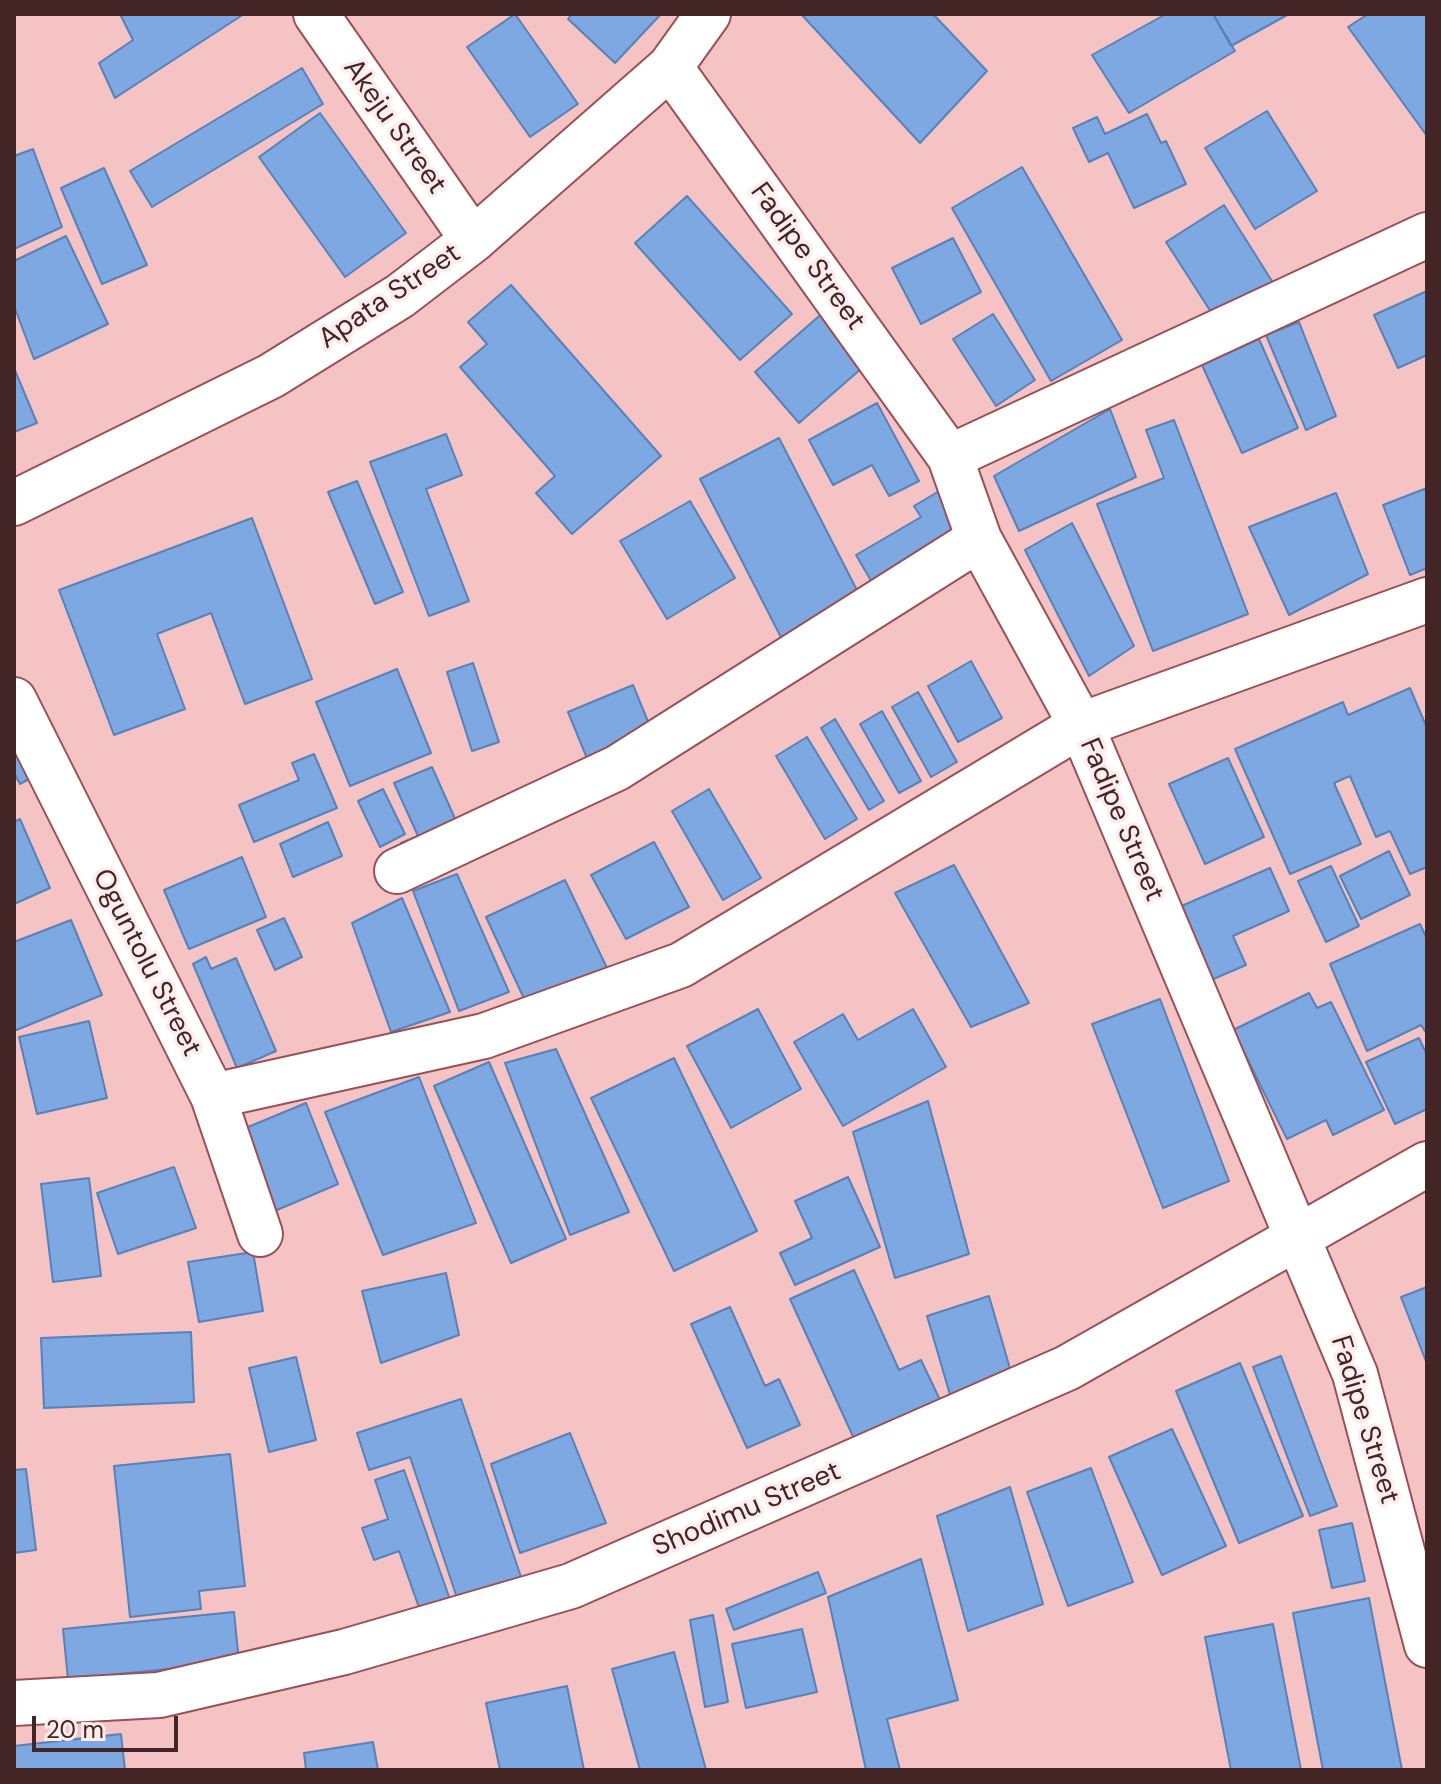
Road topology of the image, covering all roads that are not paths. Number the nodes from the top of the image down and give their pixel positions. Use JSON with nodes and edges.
{"nodes":[{"id":1,"x":316,"y":14,"type":"edge"},
{"id":2,"x":708,"y":14,"type":"edge"},
{"id":3,"x":670,"y":67,"type":"junction"},
{"id":4,"x":1427,"y":235,"type":"edge"},
{"id":5,"x":473,"y":240,"type":"junction"},
{"id":6,"x":950,"y":457,"type":"junction"},
{"id":7,"x":14,"y":503,"type":"edge"},
{"id":8,"x":979,"y":539,"type":"junction"},
{"id":9,"x":1427,"y":600,"type":"edge"},
{"id":10,"x":14,"y":700,"type":"edge"},
{"id":11,"x":1081,"y":725,"type":"junction"},
{"id":12,"x":397,"y":871,"type":"dead end"},
{"id":13,"x":213,"y":1096,"type":"junction"},
{"id":14,"x":1427,"y":1164,"type":"edge"},
{"id":15,"x":260,"y":1234,"type":"dead end"},
{"id":16,"x":1300,"y":1239,"type":"junction"},
{"id":17,"x":1427,"y":1645,"type":"edge"},
{"id":18,"x":14,"y":1703,"type":"edge"}],
"edges":[{"from":1,"to":5,"type":"street","name":"Akeju Street"},
{"from":2,"to":3,"type":"street","name":"Apata Street"},
{"from":3,"to":5,"type":"street","name":"Apata Street"},
{"from":3,"to":6,"type":"street","name":"Fadipe Street"},
{"from":4,"to":6,"type":"street"},
{"from":5,"to":7,"type":"street","name":"Apata Street"},
{"from":6,"to":8,"type":"street","name":"Fadipe Street"},
{"from":8,"to":11,"type":"street","name":"Fadipe Street"},
{"from":8,"to":12,"type":"street"},
{"from":9,"to":11,"type":"street"},
{"from":10,"to":13,"type":"street","name":"Oguntolu Street"},
{"from":11,"to":13,"type":"street"},
{"from":11,"to":16,"type":"street","name":"Fadipe Street"},
{"from":13,"to":15,"type":"street","name":"Oguntolu Street"},
{"from":14,"to":16,"type":"street","name":"Shodimu Street"},
{"from":16,"to":17,"type":"street","name":"Fadipe Street"},
{"from":16,"to":18,"type":"street","name":"Shodimu Street"}]}
